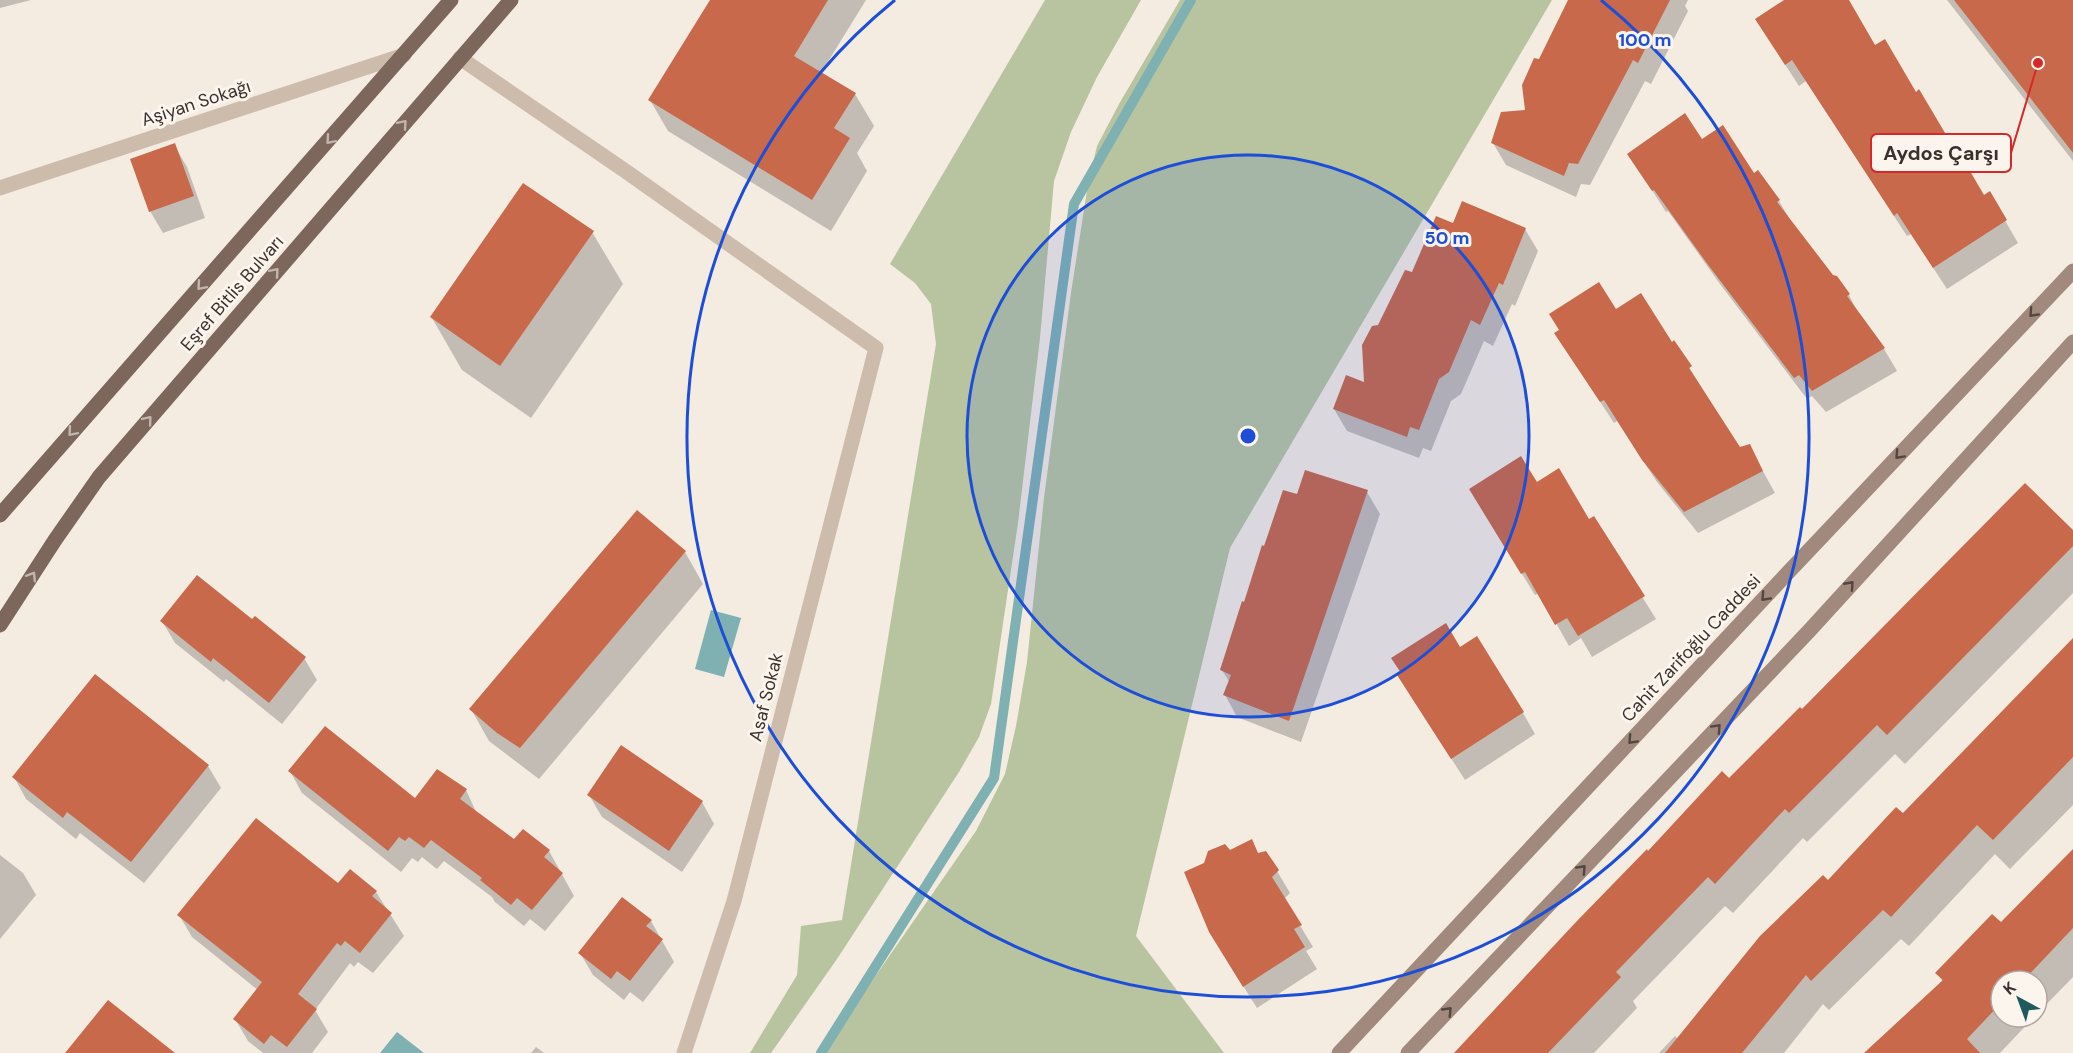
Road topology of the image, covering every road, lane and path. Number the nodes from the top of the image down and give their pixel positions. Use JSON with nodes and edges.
{"nodes":[{"id":1,"x":451,"y":0,"type":"edge"},
{"id":2,"x":511,"y":0,"type":"edge"},
{"id":3,"x":404,"y":55,"type":"junction"},
{"id":4,"x":460,"y":58,"type":"junction"},
{"id":5,"x":0,"y":188,"type":"edge"},
{"id":6,"x":2073,"y":271,"type":"edge"},
{"id":7,"x":2073,"y":342,"type":"edge"},
{"id":8,"x":0,"y":514,"type":"edge"},
{"id":9,"x":0,"y":625,"type":"edge"},
{"id":10,"x":684,"y":1053,"type":"edge"},
{"id":11,"x":1339,"y":1053,"type":"edge"},
{"id":12,"x":1408,"y":1053,"type":"edge"}],
"edges":[{"from":1,"to":3,"type":"main road","name":"Eşref Bitlis Bulvarı"},
{"from":2,"to":4,"type":"main road","name":"Eşref Bitlis Bulvarı"},
{"from":3,"to":5,"type":"street","name":"Aşiyan Sokağı"},
{"from":3,"to":8,"type":"main road","name":"Eşref Bitlis Bulvarı","one_way":true},
{"from":9,"to":4,"type":"main road","name":"Eşref Bitlis Bulvarı","one_way":true},
{"from":4,"to":10,"type":"street","name":"Asaf Sokak"},
{"from":6,"to":11,"type":"main road","name":"Cahit Zarifoğlu Caddesi","one_way":true},
{"from":12,"to":7,"type":"main road","one_way":true}]}
